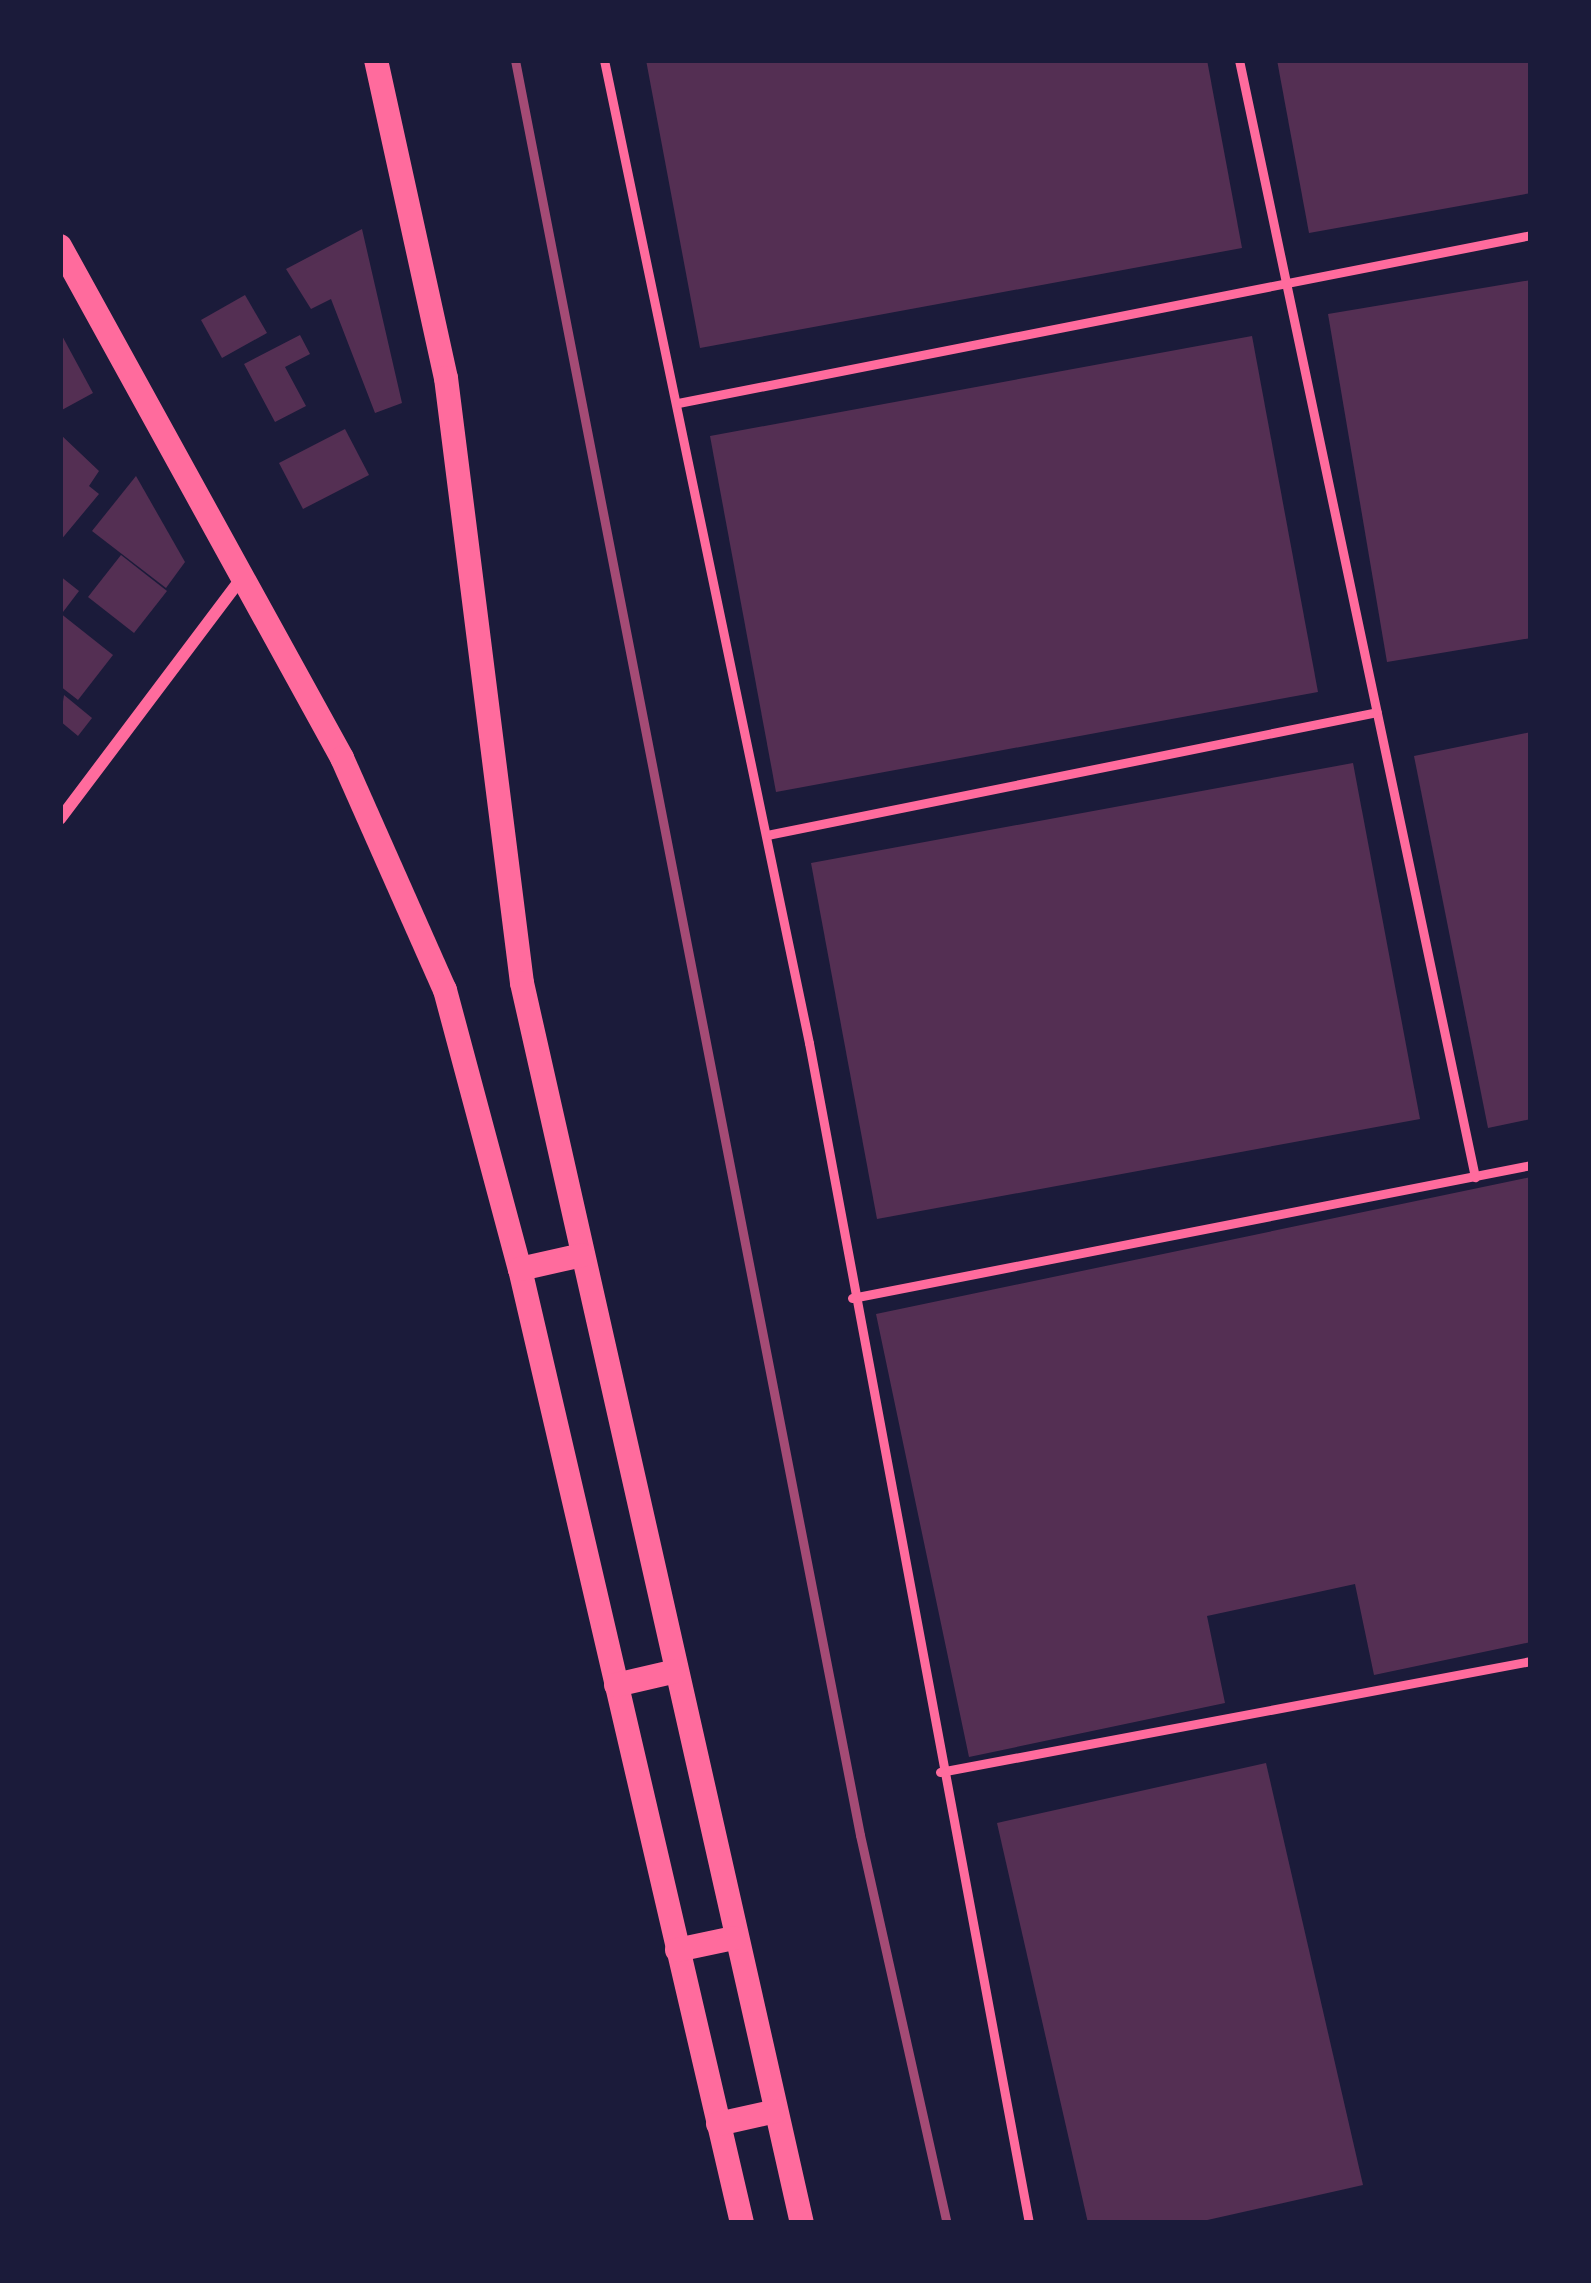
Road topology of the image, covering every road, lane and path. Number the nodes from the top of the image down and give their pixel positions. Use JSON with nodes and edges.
{"nodes":[{"id":1,"x":376,"y":60,"type":"edge"},
{"id":2,"x":604,"y":60,"type":"edge"},
{"id":3,"x":1239,"y":60,"type":"edge"},
{"id":4,"x":1531,"y":235,"type":"edge"},
{"id":5,"x":60,"y":246,"type":"edge"},
{"id":6,"x":1290,"y":282,"type":"junction"},
{"id":7,"x":678,"y":404,"type":"junction"},
{"id":8,"x":243,"y":576,"type":"junction"},
{"id":9,"x":1377,"y":712,"type":"junction"},
{"id":10,"x":60,"y":819,"type":"edge"},
{"id":11,"x":767,"y":835,"type":"junction"},
{"id":12,"x":1531,"y":1165,"type":"edge"},
{"id":13,"x":1474,"y":1177,"type":"junction"},
{"id":14,"x":582,"y":1255,"type":"junction"},
{"id":15,"x":520,"y":1269,"type":"junction"},
{"id":16,"x":852,"y":1298,"type":"junction"},
{"id":17,"x":1531,"y":1661,"type":"edge"},
{"id":18,"x":676,"y":1671,"type":"junction"},
{"id":19,"x":616,"y":1685,"type":"junction"},
{"id":20,"x":940,"y":1772,"type":"junction"},
{"id":21,"x":734,"y":1938,"type":"junction"},
{"id":22,"x":677,"y":1950,"type":"junction"},
{"id":23,"x":776,"y":2111,"type":"junction"},
{"id":24,"x":718,"y":2124,"type":"junction"},
{"id":25,"x":742,"y":2223,"type":"edge"},
{"id":26,"x":802,"y":2223,"type":"edge"},
{"id":27,"x":1028,"y":2223,"type":"edge"}],
"edges":[{"from":1,"to":14,"type":"main road"},
{"from":2,"to":7,"type":"lane"},
{"from":3,"to":6,"type":"lane"},
{"from":4,"to":6,"type":"lane"},
{"from":5,"to":8,"type":"main road"},
{"from":6,"to":7,"type":"lane"},
{"from":6,"to":9,"type":"lane"},
{"from":7,"to":11,"type":"lane"},
{"from":8,"to":10,"type":"street"},
{"from":8,"to":15,"type":"main road"},
{"from":9,"to":11,"type":"lane"},
{"from":9,"to":13,"type":"lane"},
{"from":11,"to":16,"type":"lane"},
{"from":12,"to":13,"type":"lane"},
{"from":13,"to":16,"type":"lane"},
{"from":14,"to":15,"type":"main road"},
{"from":14,"to":18,"type":"main road"},
{"from":15,"to":19,"type":"main road"},
{"from":16,"to":20,"type":"lane"},
{"from":17,"to":20,"type":"lane"},
{"from":18,"to":19,"type":"main road"},
{"from":18,"to":21,"type":"main road"},
{"from":19,"to":22,"type":"main road"},
{"from":20,"to":27,"type":"lane"},
{"from":21,"to":22,"type":"main road"},
{"from":21,"to":23,"type":"main road"},
{"from":22,"to":24,"type":"main road"},
{"from":23,"to":24,"type":"main road"},
{"from":23,"to":26,"type":"main road"},
{"from":24,"to":25,"type":"main road"}]}
